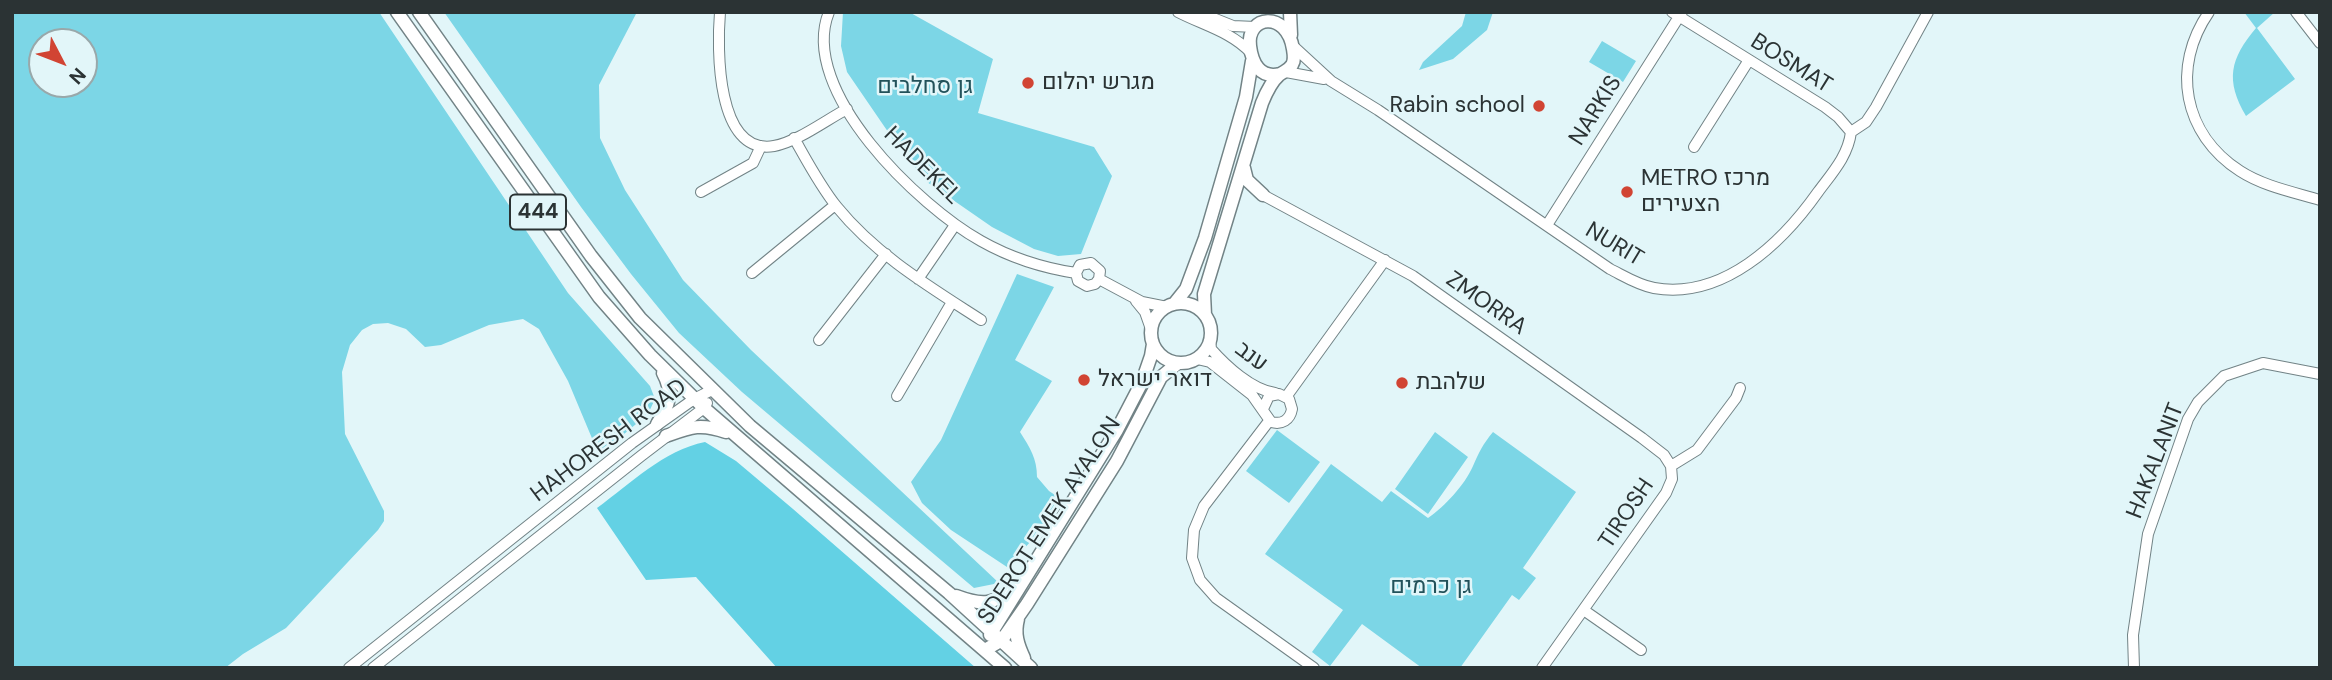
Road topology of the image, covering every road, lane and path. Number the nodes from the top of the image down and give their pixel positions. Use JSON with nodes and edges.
{"nodes":[{"id":1,"x":397,"y":12,"type":"edge"},
{"id":2,"x":419,"y":12,"type":"edge"},
{"id":3,"x":720,"y":12,"type":"edge"},
{"id":4,"x":829,"y":12,"type":"edge"},
{"id":5,"x":1178,"y":12,"type":"edge"},
{"id":6,"x":1198,"y":12,"type":"edge"},
{"id":7,"x":1290,"y":12,"type":"edge"},
{"id":8,"x":1928,"y":12,"type":"edge"},
{"id":9,"x":2208,"y":12,"type":"edge"},
{"id":10,"x":2296,"y":12,"type":"edge"},
{"id":11,"x":1677,"y":14,"type":"edge"},
{"id":12,"x":1261,"y":21,"type":"edge"},
{"id":13,"x":1292,"y":41,"type":"junction"},
{"id":14,"x":2320,"y":43,"type":"edge"},
{"id":15,"x":1252,"y":57,"type":"junction"},
{"id":16,"x":1749,"y":60,"type":"junction"},
{"id":17,"x":1283,"y":73,"type":"junction"},
{"id":18,"x":1331,"y":81,"type":"junction"},
{"id":19,"x":847,"y":109,"type":"junction"},
{"id":20,"x":1851,"y":132,"type":"junction"},
{"id":21,"x":794,"y":138,"type":"junction"},
{"id":22,"x":761,"y":146,"type":"junction"},
{"id":23,"x":1694,"y":147,"type":"dead end"},
{"id":24,"x":1243,"y":165,"type":"junction"},
{"id":25,"x":701,"y":192,"type":"dead end"},
{"id":26,"x":1263,"y":195,"type":"junction"},
{"id":27,"x":2320,"y":200,"type":"edge"},
{"id":28,"x":1233,"y":202,"type":"junction"},
{"id":29,"x":835,"y":205,"type":"junction"},
{"id":30,"x":955,"y":225,"type":"junction"},
{"id":31,"x":1546,"y":225,"type":"junction"},
{"id":32,"x":886,"y":254,"type":"junction"},
{"id":33,"x":1385,"y":260,"type":"junction"},
{"id":34,"x":1076,"y":273,"type":"junction"},
{"id":35,"x":752,"y":274,"type":"dead end"},
{"id":36,"x":918,"y":279,"type":"junction"},
{"id":37,"x":1099,"y":279,"type":"junction"},
{"id":38,"x":1133,"y":298,"type":"junction"},
{"id":39,"x":952,"y":302,"type":"junction"},
{"id":40,"x":1170,"y":305,"type":"junction"},
{"id":41,"x":1205,"y":315,"type":"junction"},
{"id":42,"x":981,"y":320,"type":"dead end"},
{"id":43,"x":1152,"y":329,"type":"junction"},
{"id":44,"x":1210,"y":339,"type":"junction"},
{"id":45,"x":819,"y":340,"type":"dead end"},
{"id":46,"x":1153,"y":344,"type":"junction"},
{"id":47,"x":1197,"y":359,"type":"junction"},
{"id":48,"x":658,"y":363,"type":"junction"},
{"id":49,"x":1178,"y":363,"type":"junction"},
{"id":50,"x":2320,"y":374,"type":"edge"},
{"id":51,"x":1740,"y":388,"type":"dead end"},
{"id":52,"x":712,"y":390,"type":"junction"},
{"id":53,"x":1282,"y":395,"type":"junction"},
{"id":54,"x":897,"y":396,"type":"dead end"},
{"id":55,"x":699,"y":403,"type":"junction"},
{"id":56,"x":1263,"y":409,"type":"junction"},
{"id":57,"x":1269,"y":421,"type":"junction"},
{"id":58,"x":657,"y":424,"type":"junction"},
{"id":59,"x":733,"y":434,"type":"junction"},
{"id":60,"x":666,"y":436,"type":"junction"},
{"id":61,"x":1671,"y":466,"type":"junction"},
{"id":62,"x":1026,"y":577,"type":"junction"},
{"id":63,"x":949,"y":593,"type":"junction"},
{"id":64,"x":1585,"y":611,"type":"junction"},
{"id":65,"x":1019,"y":615,"type":"junction"},
{"id":66,"x":992,"y":630,"type":"junction"},
{"id":67,"x":1002,"y":640,"type":"junction"},
{"id":68,"x":985,"y":650,"type":"junction"},
{"id":69,"x":1641,"y":650,"type":"dead end"},
{"id":70,"x":1030,"y":666,"type":"edge"},
{"id":71,"x":349,"y":668,"type":"edge"},
{"id":72,"x":373,"y":668,"type":"edge"},
{"id":73,"x":1004,"y":668,"type":"edge"},
{"id":74,"x":1314,"y":668,"type":"edge"},
{"id":75,"x":1542,"y":668,"type":"edge"},
{"id":76,"x":2134,"y":668,"type":"edge"}],
"edges":[{"from":1,"to":48,"type":"main road","number":"444"},
{"from":2,"to":52,"type":"main road","number":"444"},
{"from":3,"to":22,"type":"street"},
{"from":4,"to":19,"type":"street","name":"HADEKEL"},
{"from":5,"to":15,"type":"street"},
{"from":6,"to":12,"type":"street"},
{"from":7,"to":13,"type":"main road"},
{"from":8,"to":20,"type":"street"},
{"from":9,"to":27,"type":"street"},
{"from":10,"to":14,"type":"street"},
{"from":11,"to":16,"type":"street","name":"BOSMAT"},
{"from":11,"to":31,"type":"street","name":"NARKIS"},
{"from":12,"to":13,"type":"main road"},
{"from":12,"to":15,"type":"main road"},
{"from":13,"to":17,"type":"main road"},
{"from":13,"to":18,"type":"street","name":"NURIT"},
{"from":15,"to":17,"type":"main road"},
{"from":15,"to":40,"type":"main road"},
{"from":16,"to":20,"type":"street","name":"BOSMAT"},
{"from":16,"to":23,"type":"street"},
{"from":17,"to":18,"type":"street","name":"NURIT"},
{"from":17,"to":24,"type":"main road"},
{"from":18,"to":31,"type":"street","name":"NURIT"},
{"from":19,"to":21,"type":"street"},
{"from":19,"to":30,"type":"street","name":"HADEKEL"},
{"from":20,"to":31,"type":"street","name":"NURIT"},
{"from":21,"to":22,"type":"street"},
{"from":21,"to":29,"type":"street"},
{"from":22,"to":25,"type":"street"},
{"from":24,"to":26,"type":"main road"},
{"from":24,"to":28,"type":"main road"},
{"from":26,"to":28,"type":"main road"},
{"from":26,"to":33,"type":"street","name":"ZMORRA"},
{"from":28,"to":41,"type":"main road"},
{"from":29,"to":32,"type":"street"},
{"from":29,"to":35,"type":"street"},
{"from":30,"to":34,"type":"street","name":"HADEKEL"},
{"from":30,"to":36,"type":"street"},
{"from":32,"to":36,"type":"street"},
{"from":32,"to":45,"type":"street"},
{"from":33,"to":53,"type":"street"},
{"from":33,"to":61,"type":"street","name":"ZMORRA"},
{"from":34,"to":37,"type":"street"},
{"from":34,"to":37,"type":"street"},
{"from":36,"to":39,"type":"street"},
{"from":37,"to":38,"type":"street"},
{"from":38,"to":40,"type":"street"},
{"from":38,"to":43,"type":"street"},
{"from":39,"to":42,"type":"street"},
{"from":39,"to":54,"type":"street"},
{"from":40,"to":41,"type":"main road"},
{"from":40,"to":43,"type":"main road"},
{"from":41,"to":44,"type":"main road"},
{"from":43,"to":46,"type":"main road"},
{"from":44,"to":47,"type":"main road"},
{"from":44,"to":53,"type":"street","name":"ענב"},
{"from":46,"to":49,"type":"main road"},
{"from":46,"to":62,"type":"main road","name":"SDEROT EMEK AYALON"},
{"from":47,"to":49,"type":"main road"},
{"from":47,"to":56,"type":"street","name":"ענב"},
{"from":48,"to":55,"type":"main road","number":"444"},
{"from":48,"to":58,"type":"main road"},
{"from":49,"to":65,"type":"main road","name":"SDEROT EMEK AYALON"},
{"from":50,"to":76,"type":"street","name":"HAKALANIT"},
{"from":51,"to":61,"type":"street","name":"TIROSH"},
{"from":52,"to":55,"type":"street","name":"HAHORESH ROAD"},
{"from":52,"to":63,"type":"main road","number":"444"},
{"from":53,"to":56,"type":"street"},
{"from":53,"to":57,"type":"street"},
{"from":55,"to":58,"type":"street","name":"HAHORESH ROAD"},
{"from":55,"to":59,"type":"main road","number":"444"},
{"from":55,"to":60,"type":"street","name":"HAHORESH ROAD"},
{"from":56,"to":57,"type":"street"},
{"from":57,"to":74,"type":"street"},
{"from":58,"to":71,"type":"street","name":"HAHORESH ROAD"},
{"from":59,"to":60,"type":"main road"},
{"from":59,"to":68,"type":"main road","number":"444"},
{"from":60,"to":72,"type":"street","name":"HAHORESH ROAD"},
{"from":61,"to":64,"type":"street","name":"TIROSH"},
{"from":62,"to":63,"type":"main road"},
{"from":62,"to":66,"type":"main road","name":"SDEROT EMEK AYALON"},
{"from":63,"to":66,"type":"main road","number":"444"},
{"from":64,"to":69,"type":"street"},
{"from":64,"to":75,"type":"street","name":"TIROSH"},
{"from":65,"to":67,"type":"main road","name":"SDEROT EMEK AYALON"},
{"from":65,"to":70,"type":"main road"},
{"from":66,"to":67,"type":"main road","number":"444"},
{"from":66,"to":68,"type":"main road","name":"SDEROT EMEK AYALON"},
{"from":67,"to":68,"type":"main road","name":"SDEROT EMEK AYALON"},
{"from":67,"to":70,"type":"main road","number":"444"},
{"from":68,"to":73,"type":"main road","number":"444"}]}
